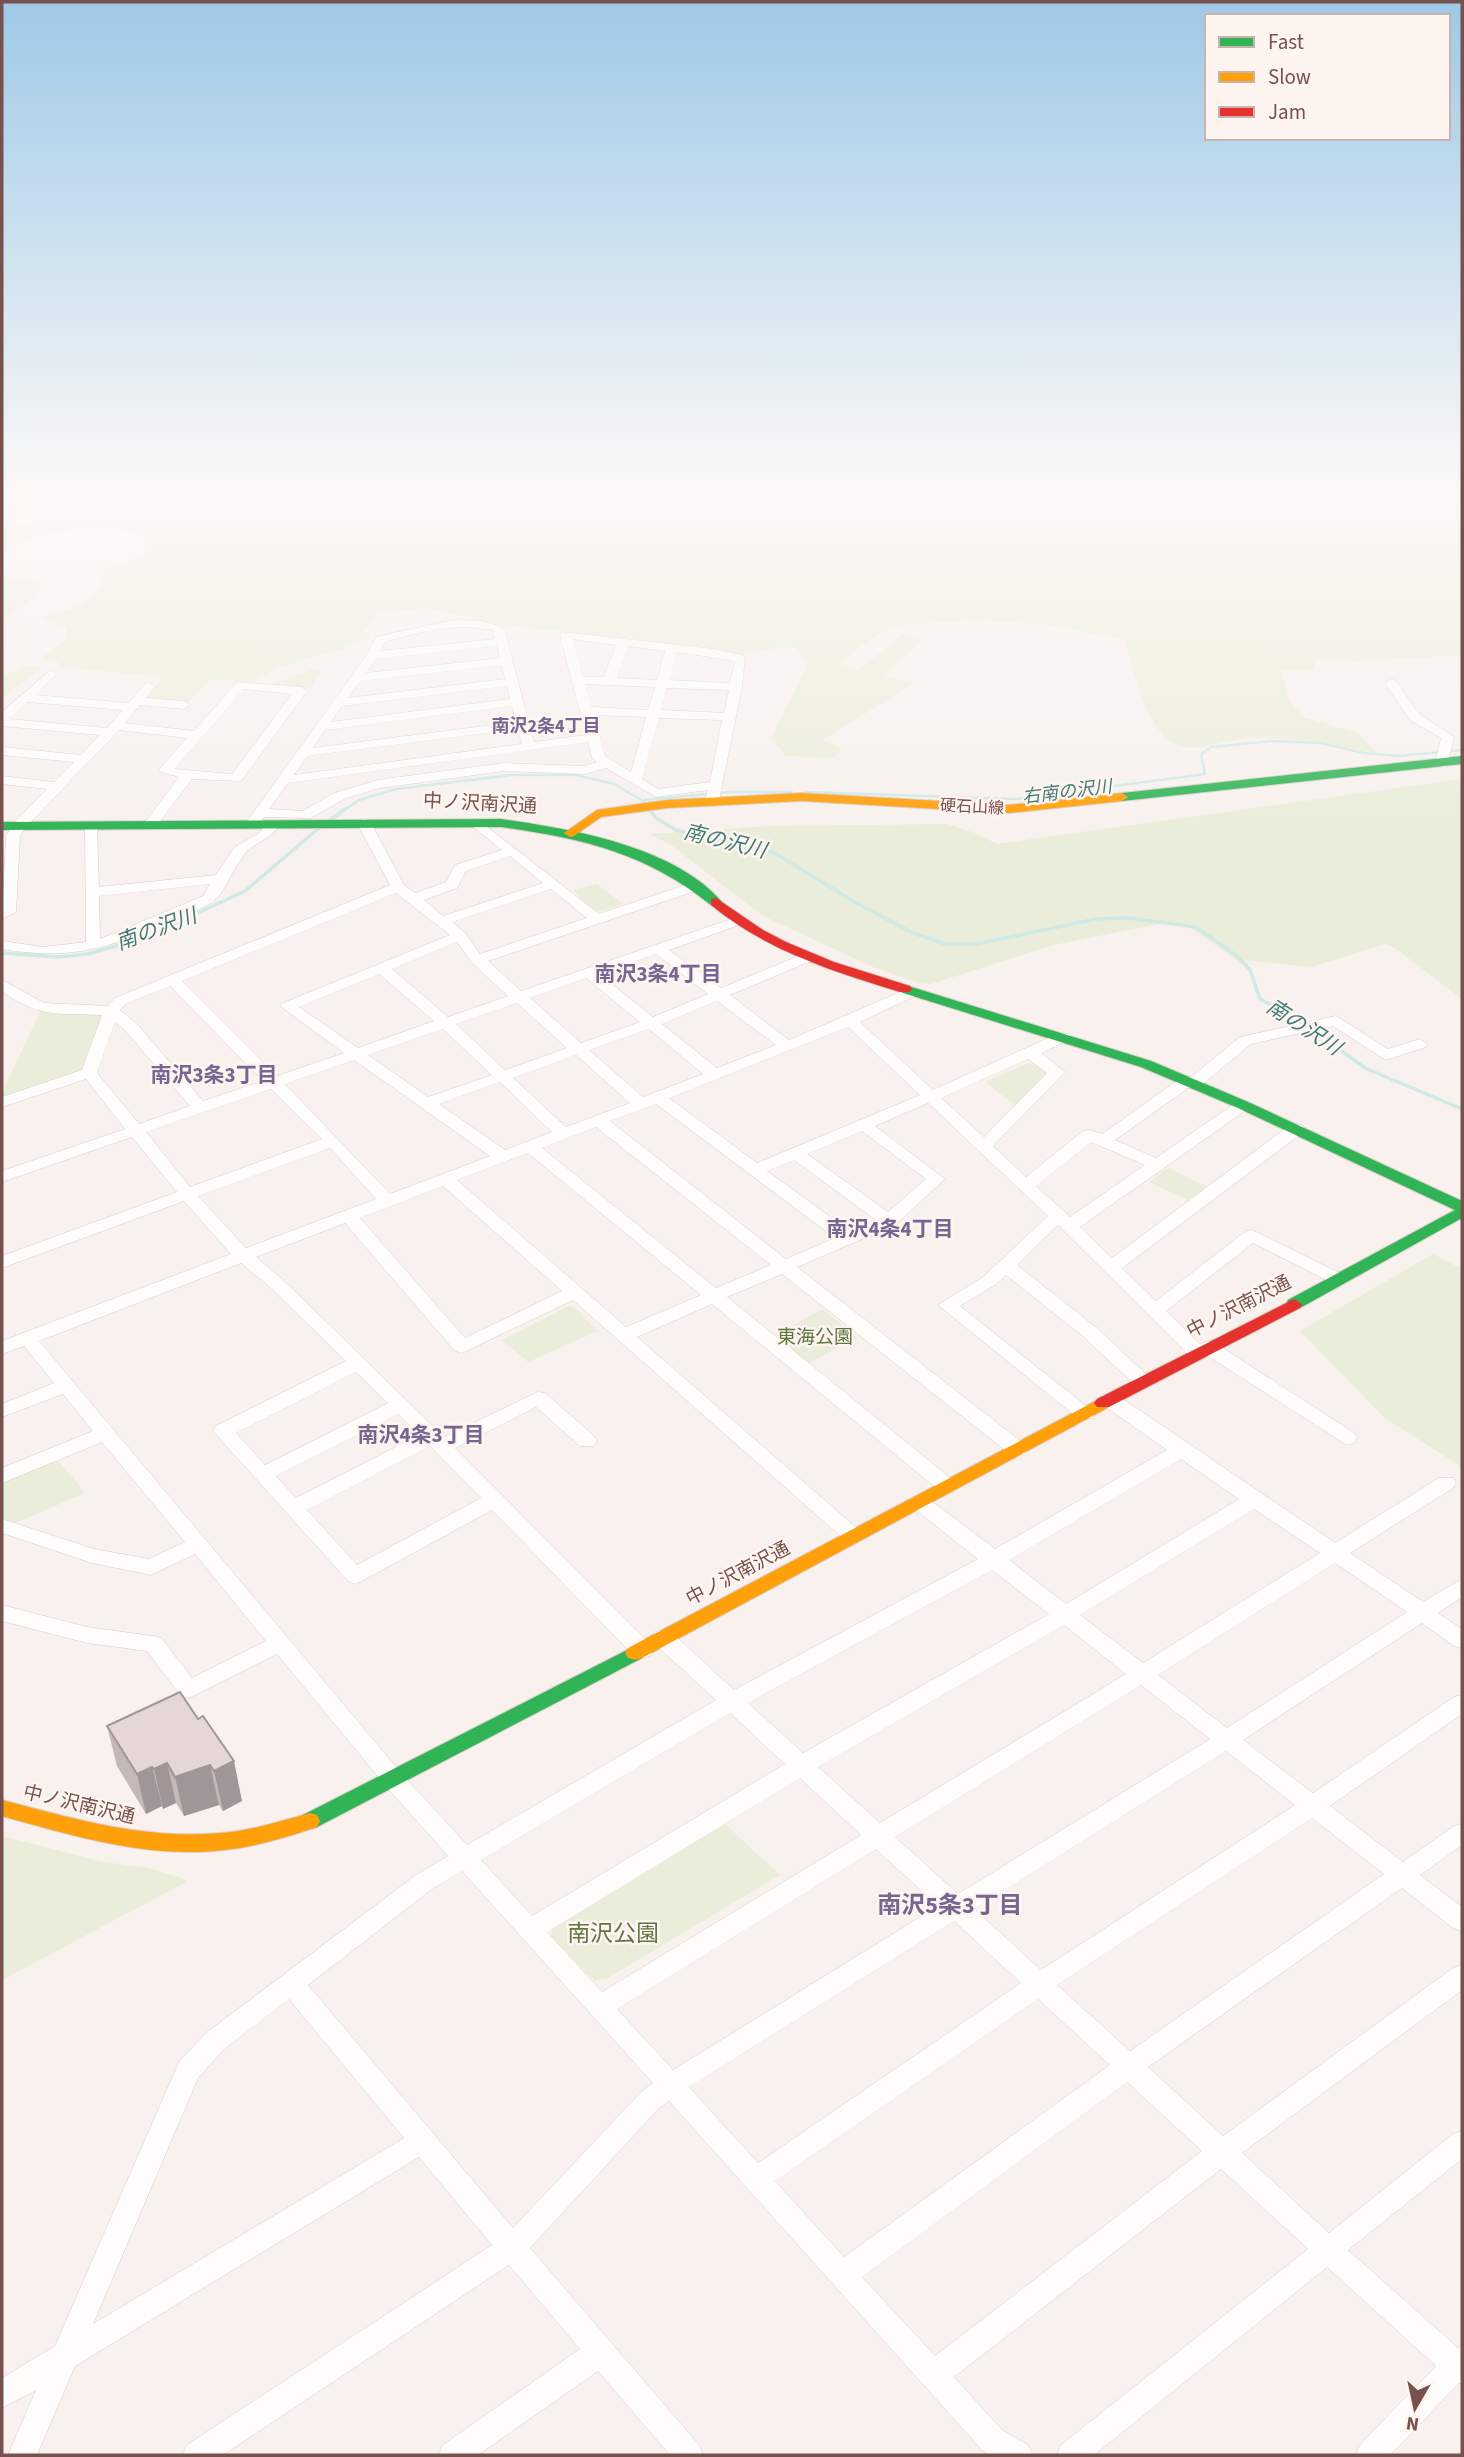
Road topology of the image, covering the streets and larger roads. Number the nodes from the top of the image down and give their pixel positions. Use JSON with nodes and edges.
{"nodes":[{"id":1,"x":500,"y":642,"type":"junction"},
{"id":2,"x":623,"y":642,"type":"junction"},
{"id":3,"x":672,"y":648,"type":"junction"},
{"id":4,"x":372,"y":656,"type":"junction"},
{"id":5,"x":506,"y":661,"type":"junction"},
{"id":6,"x":51,"y":674,"type":"dead end"},
{"id":7,"x":356,"y":678,"type":"junction"},
{"id":8,"x":578,"y":680,"type":"junction"},
{"id":9,"x":511,"y":682,"type":"junction"},
{"id":10,"x":609,"y":682,"type":"junction"},
{"id":11,"x":1391,"y":683,"type":"dead end"},
{"id":12,"x":662,"y":684,"type":"junction"},
{"id":13,"x":149,"y":687,"type":"dead end"},
{"id":14,"x":736,"y":687,"type":"junction"},
{"id":15,"x":24,"y":698,"type":"junction"},
{"id":16,"x":516,"y":702,"type":"junction"},
{"id":17,"x":339,"y":703,"type":"junction"},
{"id":18,"x":134,"y":704,"type":"junction"},
{"id":19,"x":184,"y":705,"type":"dead end"},
{"id":20,"x":586,"y":711,"type":"junction"},
{"id":21,"x":654,"y":714,"type":"junction"},
{"id":22,"x":730,"y":717,"type":"junction"},
{"id":23,"x":2,"y":720,"type":"edge"},
{"id":24,"x":522,"y":725,"type":"junction"},
{"id":25,"x":321,"y":727,"type":"junction"},
{"id":26,"x":113,"y":729,"type":"junction"},
{"id":27,"x":197,"y":736,"type":"junction"},
{"id":28,"x":592,"y":738,"type":"junction"},
{"id":29,"x":529,"y":747,"type":"junction"},
{"id":30,"x":2,"y":751,"type":"edge"},
{"id":31,"x":303,"y":753,"type":"junction"},
{"id":32,"x":1444,"y":756,"type":"junction"},
{"id":33,"x":83,"y":759,"type":"junction"},
{"id":34,"x":1462,"y":760,"type":"edge"},
{"id":35,"x":607,"y":763,"type":"junction"},
{"id":36,"x":188,"y":775,"type":"junction"},
{"id":37,"x":2,"y":780,"type":"edge"},
{"id":38,"x":284,"y":780,"type":"junction"},
{"id":39,"x":635,"y":780,"type":"junction"},
{"id":40,"x":56,"y":786,"type":"junction"},
{"id":41,"x":714,"y":793,"type":"junction"},
{"id":42,"x":256,"y":819,"type":"junction"},
{"id":43,"x":364,"y":823,"type":"junction"},
{"id":44,"x":477,"y":823,"type":"junction"},
{"id":45,"x":150,"y":825,"type":"junction"},
{"id":46,"x":279,"y":825,"type":"junction"},
{"id":47,"x":2,"y":826,"type":"edge"},
{"id":48,"x":19,"y":826,"type":"junction"},
{"id":49,"x":90,"y":826,"type":"junction"},
{"id":50,"x":570,"y":833,"type":"junction"},
{"id":51,"x":512,"y":851,"type":"junction"},
{"id":52,"x":7,"y":864,"type":"edge"},
{"id":53,"x":222,"y":879,"type":"junction"},
{"id":54,"x":553,"y":884,"type":"junction"},
{"id":55,"x":696,"y":886,"type":"junction"},
{"id":56,"x":398,"y":887,"type":"junction"},
{"id":57,"x":92,"y":892,"type":"junction"},
{"id":58,"x":413,"y":899,"type":"junction"},
{"id":59,"x":2,"y":915,"type":"edge"},
{"id":60,"x":597,"y":919,"type":"junction"},
{"id":61,"x":737,"y":921,"type":"junction"},
{"id":62,"x":441,"y":922,"type":"junction"},
{"id":63,"x":460,"y":936,"type":"junction"},
{"id":64,"x":2,"y":944,"type":"edge"},
{"id":65,"x":93,"y":946,"type":"junction"},
{"id":66,"x":659,"y":949,"type":"junction"},
{"id":67,"x":806,"y":958,"type":"junction"},
{"id":68,"x":477,"y":960,"type":"junction"},
{"id":69,"x":382,"y":968,"type":"junction"},
{"id":70,"x":589,"y":973,"type":"junction"},
{"id":71,"x":173,"y":981,"type":"junction"},
{"id":72,"x":2,"y":984,"type":"edge"},
{"id":73,"x":912,"y":992,"type":"junction"},
{"id":74,"x":720,"y":995,"type":"junction"},
{"id":75,"x":519,"y":997,"type":"junction"},
{"id":76,"x":111,"y":1011,"type":"junction"},
{"id":77,"x":850,"y":1021,"type":"junction"},
{"id":78,"x":446,"y":1023,"type":"junction"},
{"id":79,"x":650,"y":1023,"type":"junction"},
{"id":80,"x":1063,"y":1037,"type":"junction"},
{"id":81,"x":1420,"y":1044,"type":"dead end"},
{"id":82,"x":787,"y":1046,"type":"junction"},
{"id":83,"x":576,"y":1050,"type":"junction"},
{"id":84,"x":1031,"y":1053,"type":"junction"},
{"id":85,"x":359,"y":1054,"type":"junction"},
{"id":86,"x":89,"y":1073,"type":"junction"},
{"id":87,"x":715,"y":1075,"type":"junction"},
{"id":88,"x":502,"y":1076,"type":"junction"},
{"id":89,"x":275,"y":1082,"type":"junction"},
{"id":90,"x":1190,"y":1082,"type":"junction"},
{"id":91,"x":932,"y":1096,"type":"junction"},
{"id":92,"x":649,"y":1101,"type":"junction"},
{"id":93,"x":2,"y":1102,"type":"edge"},
{"id":94,"x":427,"y":1103,"type":"junction"},
{"id":95,"x":1243,"y":1105,"type":"junction"},
{"id":96,"x":200,"y":1108,"type":"junction"},
{"id":97,"x":598,"y":1120,"type":"junction"},
{"id":98,"x":864,"y":1125,"type":"junction"},
{"id":99,"x":1296,"y":1129,"type":"junction"},
{"id":100,"x":135,"y":1130,"type":"junction"},
{"id":101,"x":563,"y":1133,"type":"junction"},
{"id":102,"x":333,"y":1141,"type":"junction"},
{"id":103,"x":1103,"y":1141,"type":"junction"},
{"id":104,"x":530,"y":1146,"type":"junction"},
{"id":105,"x":984,"y":1146,"type":"junction"},
{"id":106,"x":795,"y":1153,"type":"junction"},
{"id":107,"x":502,"y":1156,"type":"junction"},
{"id":108,"x":1159,"y":1165,"type":"junction"},
{"id":109,"x":757,"y":1169,"type":"junction"},
{"id":110,"x":2,"y":1177,"type":"edge"},
{"id":111,"x":444,"y":1178,"type":"junction"},
{"id":112,"x":1026,"y":1185,"type":"junction"},
{"id":113,"x":187,"y":1194,"type":"junction"},
{"id":114,"x":386,"y":1200,"type":"junction"},
{"id":115,"x":1462,"y":1209,"type":"edge"},
{"id":116,"x":347,"y":1214,"type":"junction"},
{"id":117,"x":890,"y":1221,"type":"junction"},
{"id":118,"x":1063,"y":1221,"type":"junction"},
{"id":119,"x":847,"y":1238,"type":"junction"},
{"id":120,"x":242,"y":1255,"type":"junction"},
{"id":121,"x":2,"y":1262,"type":"edge"},
{"id":122,"x":783,"y":1266,"type":"junction"},
{"id":123,"x":1007,"y":1266,"type":"junction"},
{"id":124,"x":1112,"y":1267,"type":"junction"},
{"id":125,"x":1338,"y":1279,"type":"junction"},
{"id":126,"x":575,"y":1293,"type":"junction"},
{"id":127,"x":713,"y":1296,"type":"junction"},
{"id":128,"x":1156,"y":1310,"type":"junction"},
{"id":129,"x":624,"y":1335,"type":"junction"},
{"id":130,"x":27,"y":1338,"type":"junction"},
{"id":131,"x":2,"y":1348,"type":"edge"},
{"id":132,"x":1203,"y":1350,"type":"junction"},
{"id":133,"x":358,"y":1363,"type":"junction"},
{"id":134,"x":1143,"y":1382,"type":"junction"},
{"id":135,"x":66,"y":1385,"type":"junction"},
{"id":136,"x":1110,"y":1400,"type":"junction"},
{"id":137,"x":400,"y":1405,"type":"junction"},
{"id":138,"x":2,"y":1411,"type":"edge"},
{"id":139,"x":1085,"y":1413,"type":"junction"},
{"id":140,"x":106,"y":1433,"type":"junction"},
{"id":141,"x":1347,"y":1438,"type":"dead end"},
{"id":142,"x":587,"y":1441,"type":"dead end"},
{"id":143,"x":437,"y":1442,"type":"junction"},
{"id":144,"x":1017,"y":1449,"type":"junction"},
{"id":145,"x":1180,"y":1451,"type":"junction"},
{"id":146,"x":262,"y":1475,"type":"junction"},
{"id":147,"x":2,"y":1476,"type":"edge"},
{"id":148,"x":1446,"y":1483,"type":"dead end"},
{"id":149,"x":947,"y":1486,"type":"junction"},
{"id":150,"x":494,"y":1500,"type":"junction"},
{"id":151,"x":1253,"y":1500,"type":"junction"},
{"id":152,"x":919,"y":1502,"type":"junction"},
{"id":153,"x":294,"y":1508,"type":"junction"},
{"id":154,"x":2,"y":1526,"type":"edge"},
{"id":155,"x":853,"y":1536,"type":"junction"},
{"id":156,"x":198,"y":1544,"type":"junction"},
{"id":157,"x":1334,"y":1551,"type":"junction"},
{"id":158,"x":993,"y":1560,"type":"junction"},
{"id":159,"x":1462,"y":1587,"type":"edge"},
{"id":160,"x":1423,"y":1612,"type":"junction"},
{"id":161,"x":2,"y":1613,"type":"edge"},
{"id":162,"x":1064,"y":1615,"type":"junction"},
{"id":163,"x":1462,"y":1640,"type":"edge"},
{"id":164,"x":280,"y":1643,"type":"junction"},
{"id":165,"x":653,"y":1644,"type":"junction"},
{"id":166,"x":1141,"y":1675,"type":"junction"},
{"id":167,"x":730,"y":1702,"type":"junction"},
{"id":168,"x":1462,"y":1703,"type":"edge"},
{"id":169,"x":1226,"y":1740,"type":"junction"},
{"id":170,"x":800,"y":1766,"type":"junction"},
{"id":171,"x":393,"y":1779,"type":"junction"},
{"id":172,"x":1314,"y":1805,"type":"junction"},
{"id":173,"x":2,"y":1808,"type":"edge"},
{"id":174,"x":1462,"y":1833,"type":"edge"},
{"id":175,"x":877,"y":1836,"type":"junction"},
{"id":176,"x":464,"y":1858,"type":"junction"},
{"id":177,"x":1402,"y":1877,"type":"junction"},
{"id":178,"x":955,"y":1906,"type":"junction"},
{"id":179,"x":1462,"y":1921,"type":"edge"},
{"id":180,"x":530,"y":1930,"type":"junction"},
{"id":181,"x":1462,"y":1976,"type":"edge"},
{"id":182,"x":291,"y":1983,"type":"junction"},
{"id":183,"x":1039,"y":1984,"type":"junction"},
{"id":184,"x":599,"y":2007,"type":"junction"},
{"id":185,"x":1129,"y":2066,"type":"junction"},
{"id":186,"x":671,"y":2085,"type":"junction"},
{"id":187,"x":422,"y":2141,"type":"junction"},
{"id":188,"x":1462,"y":2143,"type":"edge"},
{"id":189,"x":1222,"y":2152,"type":"junction"},
{"id":190,"x":756,"y":2179,"type":"junction"},
{"id":191,"x":512,"y":2248,"type":"junction"},
{"id":192,"x":1327,"y":2249,"type":"junction"},
{"id":193,"x":842,"y":2275,"type":"junction"},
{"id":194,"x":601,"y":2352,"type":"junction"},
{"id":195,"x":66,"y":2354,"type":"junction"},
{"id":196,"x":1461,"y":2365,"type":"edge"},
{"id":197,"x":933,"y":2375,"type":"junction"},
{"id":198,"x":2,"y":2394,"type":"edge"},
{"id":199,"x":22,"y":2455,"type":"edge"},
{"id":200,"x":197,"y":2455,"type":"edge"},
{"id":201,"x":453,"y":2455,"type":"edge"},
{"id":202,"x":689,"y":2455,"type":"edge"},
{"id":203,"x":1018,"y":2455,"type":"edge"},
{"id":204,"x":1071,"y":2455,"type":"edge"},
{"id":205,"x":1370,"y":2455,"type":"edge"}],
"edges":[{"from":1,"to":4,"type":"street"},
{"from":1,"to":4,"type":"street"},
{"from":1,"to":5,"type":"street"},
{"from":2,"to":3,"type":"street"},
{"from":2,"to":8,"type":"street"},
{"from":2,"to":10,"type":"street"},
{"from":3,"to":12,"type":"street"},
{"from":3,"to":14,"type":"street"},
{"from":4,"to":7,"type":"street"},
{"from":5,"to":7,"type":"street"},
{"from":5,"to":9,"type":"street"},
{"from":6,"to":15,"type":"street"},
{"from":7,"to":17,"type":"street"},
{"from":8,"to":10,"type":"street"},
{"from":8,"to":20,"type":"street"},
{"from":9,"to":16,"type":"street"},
{"from":9,"to":17,"type":"street"},
{"from":10,"to":12,"type":"street"},
{"from":11,"to":32,"type":"street"},
{"from":12,"to":14,"type":"street"},
{"from":12,"to":21,"type":"street"},
{"from":13,"to":18,"type":"street"},
{"from":14,"to":22,"type":"street"},
{"from":15,"to":18,"type":"street"},
{"from":15,"to":23,"type":"street"},
{"from":16,"to":24,"type":"street"},
{"from":16,"to":25,"type":"street"},
{"from":17,"to":25,"type":"street"},
{"from":18,"to":19,"type":"street"},
{"from":18,"to":26,"type":"street"},
{"from":20,"to":21,"type":"street"},
{"from":20,"to":28,"type":"street"},
{"from":21,"to":22,"type":"street"},
{"from":21,"to":39,"type":"street"},
{"from":22,"to":41,"type":"street"},
{"from":23,"to":26,"type":"street"},
{"from":24,"to":29,"type":"street"},
{"from":24,"to":31,"type":"street"},
{"from":25,"to":31,"type":"street"},
{"from":26,"to":27,"type":"street"},
{"from":26,"to":33,"type":"street"},
{"from":27,"to":36,"type":"street"},
{"from":27,"to":36,"type":"street"},
{"from":28,"to":29,"type":"street"},
{"from":28,"to":35,"type":"street"},
{"from":29,"to":38,"type":"street"},
{"from":30,"to":33,"type":"street"},
{"from":31,"to":38,"type":"street"},
{"from":32,"to":34,"type":"street","name":"硬石山線"},
{"from":32,"to":41,"type":"street","name":"硬石山線"},
{"from":33,"to":40,"type":"street"},
{"from":35,"to":39,"type":"street"},
{"from":35,"to":42,"type":"street"},
{"from":36,"to":45,"type":"street"},
{"from":37,"to":40,"type":"street"},
{"from":38,"to":42,"type":"street"},
{"from":39,"to":41,"type":"street"},
{"from":40,"to":48,"type":"street"},
{"from":41,"to":50,"type":"street","name":"硬石山線"},
{"from":42,"to":45,"type":"street","name":"中ノ沢南沢通"},
{"from":42,"to":46,"type":"street","name":"中ノ沢南沢通"},
{"from":43,"to":44,"type":"street","name":"中ノ沢南沢通"},
{"from":43,"to":46,"type":"street","name":"中ノ沢南沢通"},
{"from":43,"to":56,"type":"street"},
{"from":44,"to":50,"type":"street","name":"中ノ沢南沢通"},
{"from":44,"to":51,"type":"street"},
{"from":45,"to":49,"type":"street","name":"中ノ沢南沢通"},
{"from":46,"to":53,"type":"street"},
{"from":47,"to":48,"type":"street","name":"中ノ沢南沢通"},
{"from":48,"to":49,"type":"street","name":"中ノ沢南沢通"},
{"from":48,"to":52,"type":"street"},
{"from":49,"to":57,"type":"street"},
{"from":50,"to":55,"type":"street","name":"中ノ沢南沢通"},
{"from":51,"to":54,"type":"street"},
{"from":51,"to":58,"type":"street"},
{"from":52,"to":59,"type":"street"},
{"from":53,"to":57,"type":"street"},
{"from":53,"to":65,"type":"street"},
{"from":54,"to":60,"type":"street"},
{"from":54,"to":62,"type":"street"},
{"from":55,"to":60,"type":"street"},
{"from":55,"to":61,"type":"street","name":"中ノ沢南沢通"},
{"from":56,"to":58,"type":"street"},
{"from":56,"to":71,"type":"street"},
{"from":57,"to":65,"type":"street"},
{"from":58,"to":62,"type":"street"},
{"from":60,"to":68,"type":"street"},
{"from":61,"to":66,"type":"street"},
{"from":61,"to":67,"type":"street","name":"中ノ沢南沢通"},
{"from":62,"to":63,"type":"street"},
{"from":63,"to":68,"type":"street"},
{"from":63,"to":69,"type":"street"},
{"from":64,"to":65,"type":"street"},
{"from":66,"to":70,"type":"street"},
{"from":66,"to":74,"type":"street"},
{"from":67,"to":73,"type":"street","name":"中ノ沢南沢通"},
{"from":67,"to":74,"type":"street"},
{"from":68,"to":75,"type":"street"},
{"from":69,"to":78,"type":"street"},
{"from":69,"to":85,"type":"street"},
{"from":70,"to":75,"type":"street"},
{"from":70,"to":79,"type":"street"},
{"from":71,"to":76,"type":"street"},
{"from":71,"to":89,"type":"street"},
{"from":72,"to":76,"type":"street"},
{"from":73,"to":77,"type":"street"},
{"from":73,"to":80,"type":"street","name":"中ノ沢南沢通"},
{"from":74,"to":79,"type":"street"},
{"from":74,"to":82,"type":"street"},
{"from":75,"to":78,"type":"street"},
{"from":75,"to":83,"type":"street"},
{"from":76,"to":86,"type":"street"},
{"from":76,"to":96,"type":"street"},
{"from":77,"to":82,"type":"street"},
{"from":77,"to":91,"type":"street"},
{"from":78,"to":85,"type":"street"},
{"from":78,"to":88,"type":"street"},
{"from":79,"to":83,"type":"street"},
{"from":79,"to":87,"type":"street"},
{"from":80,"to":84,"type":"street"},
{"from":80,"to":90,"type":"street","name":"中ノ沢南沢通"},
{"from":81,"to":90,"type":"street"},
{"from":82,"to":87,"type":"street"},
{"from":83,"to":88,"type":"street"},
{"from":83,"to":92,"type":"street"},
{"from":84,"to":91,"type":"street"},
{"from":84,"to":105,"type":"street"},
{"from":85,"to":89,"type":"street"},
{"from":85,"to":94,"type":"street"},
{"from":86,"to":93,"type":"street"},
{"from":86,"to":100,"type":"street"},
{"from":87,"to":92,"type":"street"},
{"from":88,"to":94,"type":"street"},
{"from":88,"to":101,"type":"street"},
{"from":89,"to":96,"type":"street"},
{"from":89,"to":102,"type":"street"},
{"from":90,"to":95,"type":"street","name":"中ノ沢南沢通"},
{"from":90,"to":103,"type":"street"},
{"from":91,"to":98,"type":"street"},
{"from":91,"to":105,"type":"street"},
{"from":92,"to":97,"type":"street"},
{"from":92,"to":109,"type":"street"},
{"from":94,"to":107,"type":"street"},
{"from":95,"to":99,"type":"street","name":"中ノ沢南沢通"},
{"from":95,"to":108,"type":"street"},
{"from":96,"to":100,"type":"street"},
{"from":97,"to":101,"type":"street"},
{"from":97,"to":122,"type":"street"},
{"from":98,"to":106,"type":"street"},
{"from":98,"to":117,"type":"street"},
{"from":99,"to":115,"type":"street","name":"中ノ沢南沢通"},
{"from":99,"to":124,"type":"street"},
{"from":100,"to":110,"type":"street"},
{"from":100,"to":113,"type":"street"},
{"from":101,"to":104,"type":"street"},
{"from":102,"to":113,"type":"street"},
{"from":102,"to":114,"type":"street"},
{"from":103,"to":108,"type":"street"},
{"from":103,"to":112,"type":"street"},
{"from":104,"to":107,"type":"street"},
{"from":104,"to":127,"type":"street"},
{"from":105,"to":112,"type":"street"},
{"from":106,"to":109,"type":"street"},
{"from":106,"to":117,"type":"street"},
{"from":107,"to":111,"type":"street"},
{"from":108,"to":118,"type":"street"},
{"from":109,"to":119,"type":"street"},
{"from":111,"to":114,"type":"street"},
{"from":111,"to":126,"type":"street"},
{"from":112,"to":118,"type":"street"},
{"from":113,"to":120,"type":"street"},
{"from":113,"to":121,"type":"street"},
{"from":114,"to":116,"type":"street"},
{"from":115,"to":125,"type":"street","name":"中ノ沢南沢通"},
{"from":116,"to":120,"type":"street"},
{"from":116,"to":126,"type":"street"},
{"from":117,"to":119,"type":"street"},
{"from":118,"to":123,"type":"street"},
{"from":118,"to":124,"type":"street"},
{"from":119,"to":122,"type":"street"},
{"from":120,"to":130,"type":"street"},
{"from":120,"to":133,"type":"street"},
{"from":122,"to":127,"type":"street"},
{"from":122,"to":144,"type":"street"},
{"from":123,"to":134,"type":"street"},
{"from":123,"to":139,"type":"street"},
{"from":124,"to":128,"type":"street"},
{"from":125,"to":128,"type":"street"},
{"from":125,"to":132,"type":"street","name":"中ノ沢南沢通"},
{"from":126,"to":129,"type":"street"},
{"from":127,"to":129,"type":"street"},
{"from":127,"to":149,"type":"street"},
{"from":128,"to":132,"type":"street"},
{"from":129,"to":155,"type":"street"},
{"from":130,"to":131,"type":"street"},
{"from":130,"to":135,"type":"street"},
{"from":132,"to":134,"type":"street","name":"中ノ沢南沢通"},
{"from":132,"to":141,"type":"street"},
{"from":133,"to":137,"type":"street"},
{"from":133,"to":146,"type":"street"},
{"from":134,"to":136,"type":"street","name":"中ノ沢南沢通"},
{"from":135,"to":138,"type":"street"},
{"from":135,"to":140,"type":"street"},
{"from":136,"to":139,"type":"street","name":"中ノ沢南沢通"},
{"from":136,"to":145,"type":"street"},
{"from":137,"to":143,"type":"street"},
{"from":137,"to":146,"type":"street"},
{"from":139,"to":144,"type":"street","name":"中ノ沢南沢通"},
{"from":140,"to":147,"type":"street"},
{"from":140,"to":156,"type":"street"},
{"from":142,"to":143,"type":"street"},
{"from":143,"to":150,"type":"street"},
{"from":143,"to":153,"type":"street"},
{"from":144,"to":149,"type":"street","name":"中ノ沢南沢通"},
{"from":145,"to":151,"type":"street"},
{"from":145,"to":158,"type":"street"},
{"from":146,"to":153,"type":"street"},
{"from":148,"to":157,"type":"street"},
{"from":149,"to":152,"type":"street","name":"中ノ沢南沢通"},
{"from":150,"to":153,"type":"street"},
{"from":150,"to":165,"type":"street"},
{"from":151,"to":157,"type":"street"},
{"from":151,"to":162,"type":"street"},
{"from":152,"to":155,"type":"street","name":"中ノ沢南沢通"},
{"from":152,"to":158,"type":"street"},
{"from":154,"to":156,"type":"street"},
{"from":155,"to":165,"type":"street","name":"中ノ沢南沢通"},
{"from":156,"to":164,"type":"street"},
{"from":157,"to":160,"type":"street"},
{"from":157,"to":166,"type":"street"},
{"from":158,"to":162,"type":"street"},
{"from":158,"to":167,"type":"street"},
{"from":159,"to":160,"type":"street"},
{"from":160,"to":163,"type":"street"},
{"from":160,"to":169,"type":"street"},
{"from":161,"to":164,"type":"street"},
{"from":162,"to":166,"type":"street"},
{"from":162,"to":170,"type":"street"},
{"from":164,"to":171,"type":"street"},
{"from":165,"to":167,"type":"street"},
{"from":165,"to":171,"type":"street","name":"中ノ沢南沢通"},
{"from":166,"to":169,"type":"street"},
{"from":166,"to":175,"type":"street"},
{"from":167,"to":170,"type":"street"},
{"from":167,"to":176,"type":"street"},
{"from":168,"to":172,"type":"street"},
{"from":169,"to":172,"type":"street"},
{"from":169,"to":178,"type":"street"},
{"from":170,"to":175,"type":"street"},
{"from":170,"to":180,"type":"street"},
{"from":171,"to":173,"type":"street","name":"中ノ沢南沢通"},
{"from":171,"to":176,"type":"street"},
{"from":172,"to":177,"type":"street"},
{"from":172,"to":183,"type":"street"},
{"from":174,"to":177,"type":"street"},
{"from":175,"to":178,"type":"street"},
{"from":175,"to":184,"type":"street"},
{"from":176,"to":180,"type":"street"},
{"from":176,"to":182,"type":"street"},
{"from":177,"to":179,"type":"street"},
{"from":177,"to":185,"type":"street"},
{"from":178,"to":183,"type":"street"},
{"from":178,"to":186,"type":"street"},
{"from":180,"to":184,"type":"street"},
{"from":181,"to":189,"type":"street"},
{"from":182,"to":187,"type":"street"},
{"from":182,"to":195,"type":"street"},
{"from":183,"to":185,"type":"street"},
{"from":183,"to":190,"type":"street"},
{"from":184,"to":186,"type":"street"},
{"from":185,"to":189,"type":"street"},
{"from":185,"to":193,"type":"street"},
{"from":186,"to":190,"type":"street"},
{"from":186,"to":191,"type":"street"},
{"from":187,"to":191,"type":"street"},
{"from":187,"to":195,"type":"street"},
{"from":188,"to":192,"type":"street"},
{"from":189,"to":192,"type":"street"},
{"from":189,"to":197,"type":"street"},
{"from":190,"to":193,"type":"street"},
{"from":191,"to":194,"type":"street"},
{"from":191,"to":200,"type":"street"},
{"from":192,"to":196,"type":"street"},
{"from":192,"to":204,"type":"street"},
{"from":193,"to":197,"type":"street"},
{"from":194,"to":201,"type":"street"},
{"from":194,"to":202,"type":"street"},
{"from":195,"to":198,"type":"street"},
{"from":195,"to":199,"type":"street"},
{"from":196,"to":205,"type":"street"},
{"from":197,"to":203,"type":"street"}]}
